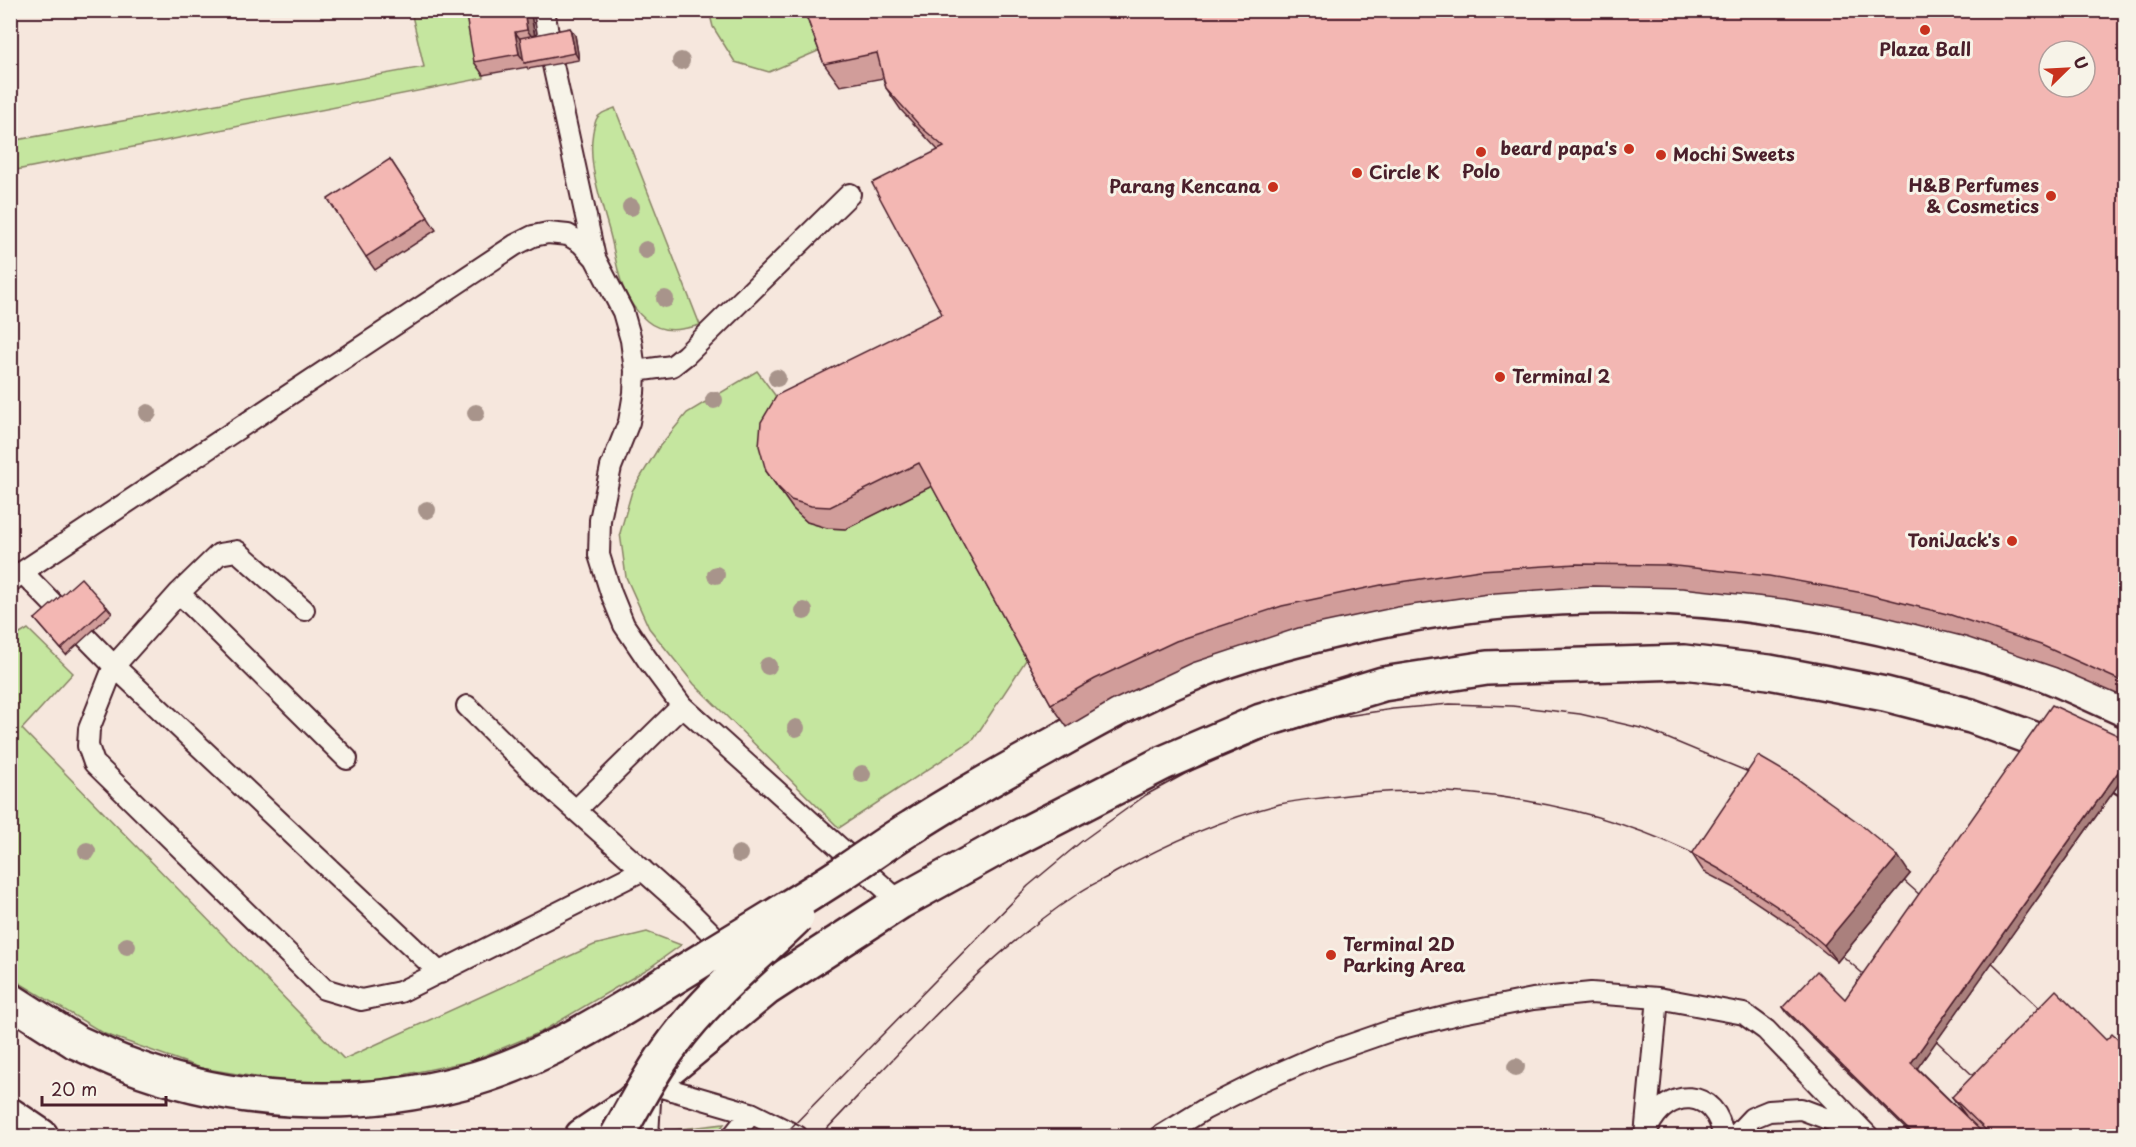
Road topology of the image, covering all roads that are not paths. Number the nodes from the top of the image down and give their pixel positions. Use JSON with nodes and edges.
{"nodes":[{"id":1,"x":544,"y":10,"type":"edge"},
{"id":2,"x":549,"y":39,"type":"edge"},
{"id":3,"x":554,"y":64,"type":"edge"},
{"id":4,"x":850,"y":194,"type":"dead end"},
{"id":5,"x":595,"y":258,"type":"junction"},
{"id":6,"x":635,"y":371,"type":"junction"},
{"id":7,"x":16,"y":577,"type":"edge"},
{"id":8,"x":179,"y":593,"type":"junction"},
{"id":9,"x":304,"y":610,"type":"dead end"},
{"id":10,"x":114,"y":666,"type":"junction"},
{"id":11,"x":467,"y":706,"type":"dead end"},
{"id":12,"x":682,"y":706,"type":"junction"},
{"id":13,"x":2126,"y":710,"type":"edge"},
{"id":14,"x":2037,"y":740,"type":"edge"},
{"id":15,"x":346,"y":759,"type":"dead end"},
{"id":16,"x":576,"y":810,"type":"junction"},
{"id":17,"x":643,"y":870,"type":"junction"},
{"id":18,"x":843,"y":873,"type":"junction"},
{"id":19,"x":900,"y":902,"type":"junction"},
{"id":20,"x":440,"y":973,"type":"junction"},
{"id":21,"x":766,"y":989,"type":"junction"},
{"id":22,"x":1658,"y":998,"type":"junction"},
{"id":23,"x":10,"y":1000,"type":"edge"},
{"id":24,"x":651,"y":1084,"type":"junction"},
{"id":25,"x":751,"y":1113,"type":"junction"},
{"id":26,"x":10,"y":1115,"type":"edge"},
{"id":27,"x":1645,"y":1136,"type":"edge"},
{"id":28,"x":41,"y":1137,"type":"edge"},
{"id":29,"x":582,"y":1137,"type":"edge"},
{"id":30,"x":617,"y":1137,"type":"edge"},
{"id":31,"x":648,"y":1137,"type":"edge"},
{"id":32,"x":733,"y":1137,"type":"edge"},
{"id":33,"x":797,"y":1137,"type":"edge"},
{"id":34,"x":1161,"y":1137,"type":"edge"},
{"id":35,"x":1723,"y":1137,"type":"edge"},
{"id":36,"x":1735,"y":1137,"type":"edge"},
{"id":37,"x":1863,"y":1137,"type":"edge"},
{"id":38,"x":1868,"y":1137,"type":"edge"}],
"edges":[{"from":1,"to":2,"type":"lane"},
{"from":3,"to":5,"type":"lane"},
{"from":4,"to":6,"type":"lane"},
{"from":5,"to":6,"type":"lane"},
{"from":5,"to":7,"type":"lane"},
{"from":6,"to":12,"type":"lane"},
{"from":7,"to":10,"type":"lane"},
{"from":8,"to":9,"type":"lane"},
{"from":8,"to":10,"type":"lane"},
{"from":8,"to":15,"type":"lane"},
{"from":10,"to":20,"type":"lane"},
{"from":10,"to":20,"type":"lane"},
{"from":11,"to":16,"type":"lane"},
{"from":12,"to":16,"type":"lane"},
{"from":12,"to":19,"type":"lane"},
{"from":13,"to":18,"type":"street","bridge":true},
{"from":14,"to":19,"type":"street"},
{"from":16,"to":17,"type":"lane"},
{"from":17,"to":20,"type":"lane"},
{"from":17,"to":21,"type":"lane"},
{"from":18,"to":23,"type":"street","bridge":true},
{"from":18,"to":30,"type":"street","bridge":true},
{"from":19,"to":21,"type":"street"},
{"from":21,"to":24,"type":"street"},
{"from":22,"to":27,"type":"lane"},
{"from":22,"to":34,"type":"lane"},
{"from":22,"to":38,"type":"lane"},
{"from":24,"to":25,"type":"lane"},
{"from":24,"to":29,"type":"street"},
{"from":24,"to":31,"type":"lane"},
{"from":25,"to":32,"type":"lane"},
{"from":25,"to":33,"type":"lane"},
{"from":26,"to":28,"type":"street"},
{"from":27,"to":35,"type":"lane"},
{"from":36,"to":37,"type":"lane"}]}
